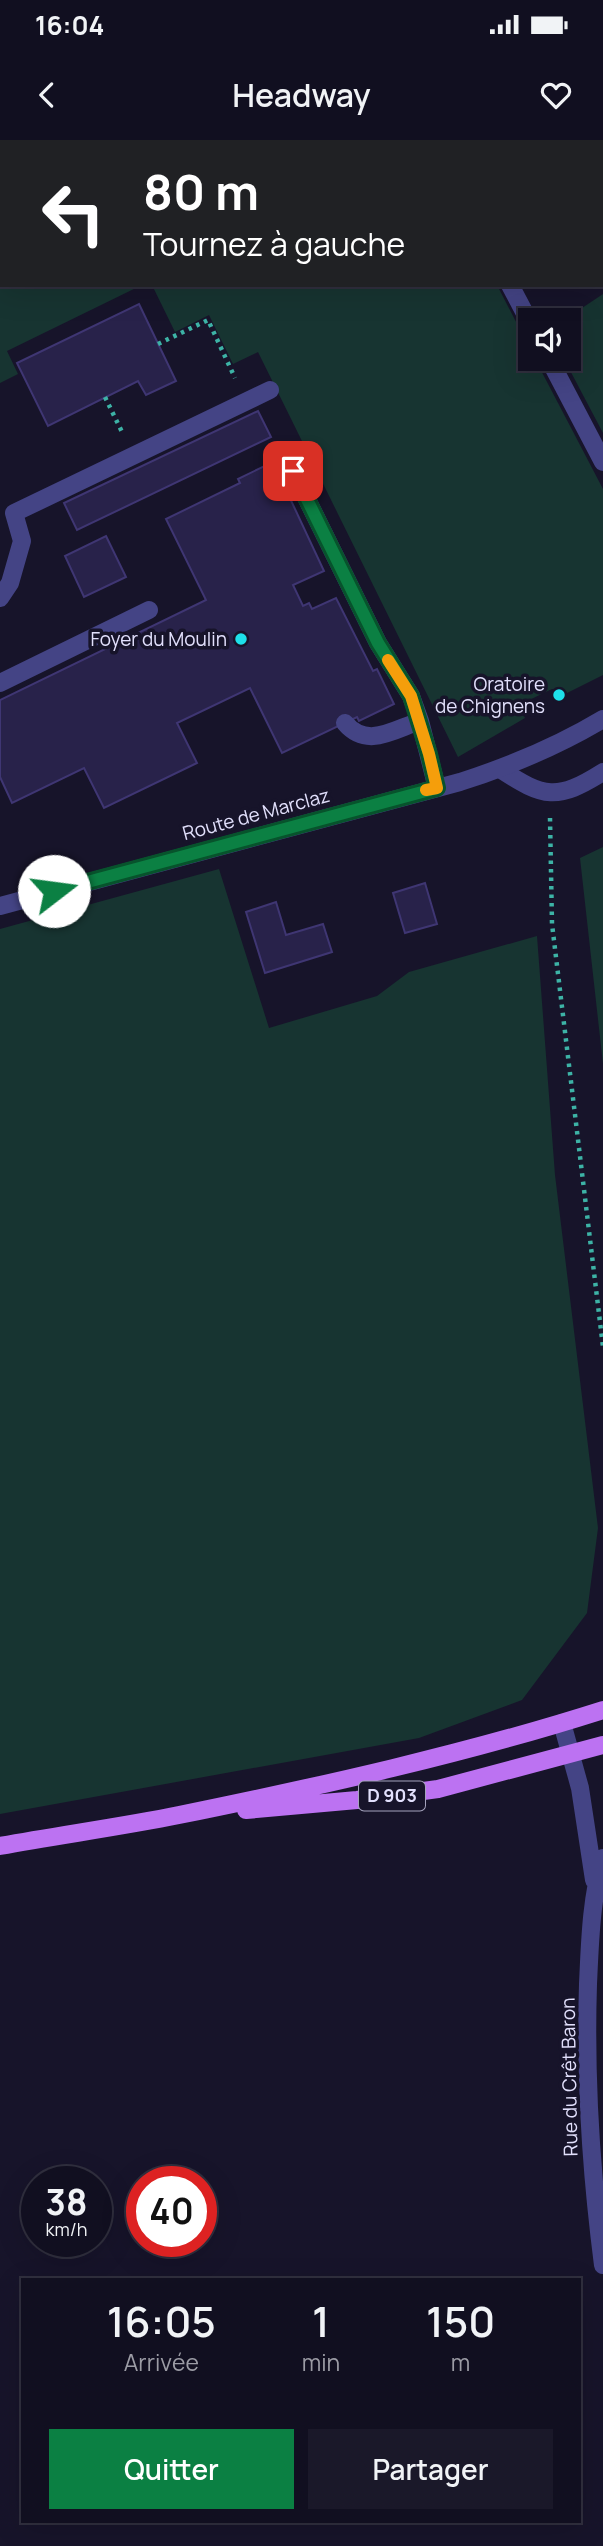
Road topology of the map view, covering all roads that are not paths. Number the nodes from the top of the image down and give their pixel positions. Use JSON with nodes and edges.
{"nodes":[{"id":1,"x":511,"y":287,"type":"edge"},
{"id":2,"x":522,"y":308,"type":"edge"},
{"id":3,"x":555,"y":371,"type":"edge"},
{"id":4,"x":270,"y":390,"type":"dead end"},
{"id":5,"x":603,"y":462,"type":"edge"},
{"id":6,"x":293,"y":471,"type":"dead end"},
{"id":7,"x":0,"y":598,"type":"edge"},
{"id":8,"x":149,"y":610,"type":"dead end"},
{"id":9,"x":0,"y":683,"type":"edge"},
{"id":10,"x":603,"y":719,"type":"edge"},
{"id":11,"x":420,"y":720,"type":"junction"},
{"id":12,"x":345,"y":723,"type":"dead end"},
{"id":13,"x":500,"y":769,"type":"junction"},
{"id":14,"x":603,"y":772,"type":"edge"},
{"id":15,"x":437,"y":788,"type":"junction"},
{"id":16,"x":0,"y":906,"type":"edge"},
{"id":17,"x":603,"y":1710,"type":"edge"},
{"id":18,"x":562,"y":1723,"type":"junction"},
{"id":19,"x":603,"y":1745,"type":"edge"},
{"id":20,"x":571,"y":1755,"type":"junction"},
{"id":21,"x":176,"y":1816,"type":"junction"},
{"id":22,"x":0,"y":1846,"type":"edge"},
{"id":23,"x":603,"y":1858,"type":"edge"},
{"id":24,"x":595,"y":1887,"type":"junction"},
{"id":25,"x":603,"y":2265,"type":"edge"}],
"edges":[{"from":1,"to":2,"type":"street"},
{"from":3,"to":5,"type":"street"},
{"from":4,"to":7,"type":"street"},
{"from":6,"to":11,"type":"street"},
{"from":8,"to":9,"type":"street"},
{"from":10,"to":13,"type":"street","name":"Route de Marclaz"},
{"from":11,"to":12,"type":"street"},
{"from":11,"to":15,"type":"street"},
{"from":13,"to":14,"type":"street"},
{"from":13,"to":15,"type":"street","name":"Route de Marclaz"},
{"from":15,"to":16,"type":"street","name":"Route de Marclaz"},
{"from":17,"to":18,"type":"main road","number":"D 903"},
{"from":18,"to":20,"type":"street","name":"Rue du Crêt Baron"},
{"from":18,"to":21,"type":"main road","number":"D 903"},
{"from":19,"to":20,"type":"main road","number":"D 903"},
{"from":20,"to":21,"type":"main road","number":"D 903"},
{"from":20,"to":24,"type":"street","name":"Rue du Crêt Baron"},
{"from":21,"to":22,"type":"main road","number":"D 903"},
{"from":23,"to":24,"type":"street","name":"Rue du Crêt Baron"},
{"from":24,"to":25,"type":"street","name":"Rue du Crêt Baron"}]}
